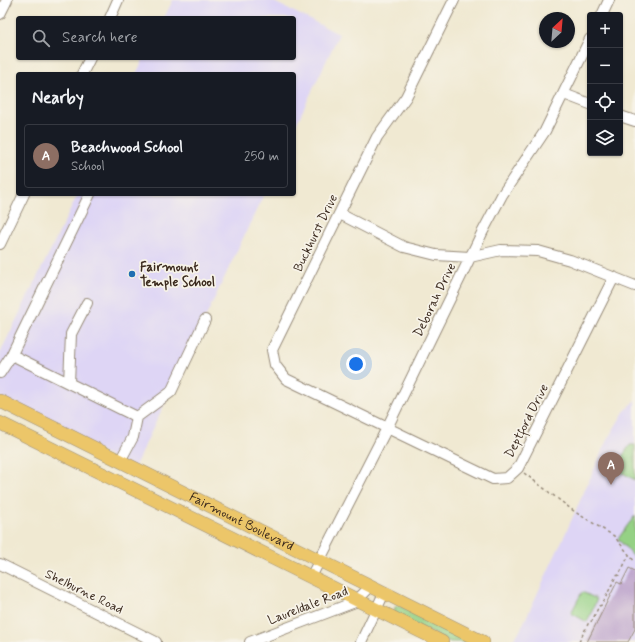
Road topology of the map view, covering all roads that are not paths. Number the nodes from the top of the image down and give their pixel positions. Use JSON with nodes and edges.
{"nodes":[{"id":1,"x":7,"y":0,"type":"edge"},
{"id":2,"x":118,"y":0,"type":"edge"},
{"id":3,"x":454,"y":0,"type":"edge"},
{"id":4,"x":609,"y":0,"type":"edge"},
{"id":5,"x":603,"y":12,"type":"edge"},
{"id":6,"x":0,"y":14,"type":"edge"},
{"id":7,"x":111,"y":16,"type":"edge"},
{"id":8,"x":587,"y":45,"type":"edge"},
{"id":9,"x":89,"y":60,"type":"edge"},
{"id":10,"x":83,"y":72,"type":"edge"},
{"id":11,"x":564,"y":94,"type":"junction"},
{"id":12,"x":587,"y":103,"type":"edge"},
{"id":13,"x":623,"y":117,"type":"edge"},
{"id":14,"x":635,"y":121,"type":"edge"},
{"id":15,"x":23,"y":196,"type":"edge"},
{"id":16,"x":89,"y":196,"type":"edge"},
{"id":17,"x":340,"y":214,"type":"junction"},
{"id":18,"x":0,"y":244,"type":"edge"},
{"id":19,"x":470,"y":257,"type":"junction"},
{"id":20,"x":614,"y":278,"type":"junction"},
{"id":21,"x":635,"y":286,"type":"edge"},
{"id":22,"x":87,"y":303,"type":"dead end"},
{"id":23,"x":205,"y":320,"type":"dead end"},
{"id":24,"x":12,"y":355,"type":"junction"},
{"id":25,"x":0,"y":373,"type":"edge"},
{"id":26,"x":69,"y":383,"type":"junction"},
{"id":27,"x":0,"y":401,"type":"edge"},
{"id":28,"x":137,"y":418,"type":"junction"},
{"id":29,"x":0,"y":423,"type":"edge"},
{"id":30,"x":387,"y":428,"type":"junction"},
{"id":31,"x":120,"y":461,"type":"junction"},
{"id":32,"x":319,"y":561,"type":"junction"},
{"id":33,"x":0,"y":564,"type":"edge"},
{"id":34,"x":311,"y":577,"type":"junction"},
{"id":35,"x":370,"y":587,"type":"junction"},
{"id":36,"x":384,"y":593,"type":"junction"},
{"id":37,"x":358,"y":600,"type":"junction"},
{"id":38,"x":376,"y":610,"type":"junction"},
{"id":39,"x":156,"y":642,"type":"edge"},
{"id":40,"x":250,"y":642,"type":"edge"},
{"id":41,"x":361,"y":642,"type":"edge"},
{"id":42,"x":442,"y":642,"type":"edge"},
{"id":43,"x":483,"y":642,"type":"edge"}],
"edges":[{"from":1,"to":6,"type":"street"},
{"from":2,"to":7,"type":"street"},
{"from":3,"to":17,"type":"street","name":"Buckhurst Drive"},
{"from":4,"to":5,"type":"street"},
{"from":8,"to":11,"type":"street","name":"Deborah Drive"},
{"from":9,"to":10,"type":"street"},
{"from":11,"to":12,"type":"street"},
{"from":11,"to":19,"type":"street","name":"Deborah Drive"},
{"from":13,"to":14,"type":"street"},
{"from":15,"to":18,"type":"street"},
{"from":16,"to":24,"type":"street"},
{"from":17,"to":19,"type":"street"},
{"from":17,"to":30,"type":"street","name":"Buckhurst Drive"},
{"from":19,"to":20,"type":"street"},
{"from":19,"to":30,"type":"street","name":"Deborah Drive"},
{"from":20,"to":21,"type":"street"},
{"from":20,"to":30,"type":"street","name":"Deptford Drive"},
{"from":22,"to":26,"type":"street"},
{"from":23,"to":28,"type":"street"},
{"from":24,"to":25,"type":"street"},
{"from":24,"to":26,"type":"street"},
{"from":26,"to":28,"type":"street"},
{"from":27,"to":31,"type":"main road","name":"Fairmount Boulevard"},
{"from":28,"to":31,"type":"street"},
{"from":29,"to":34,"type":"main road","name":"Fairmount Boulevard"},
{"from":30,"to":32,"type":"street","name":"Deborah Drive"},
{"from":31,"to":32,"type":"main road","name":"Fairmount Boulevard"},
{"from":32,"to":34,"type":"street","name":"Deborah Drive"},
{"from":32,"to":35,"type":"main road","name":"Fairmount Boulevard"},
{"from":33,"to":39,"type":"street","name":"Shelburne Road"},
{"from":34,"to":37,"type":"main road","name":"Fairmount Boulevard"},
{"from":35,"to":36,"type":"main road","name":"Fairmount Boulevard"},
{"from":35,"to":37,"type":"street","name":"Laureldale Road"},
{"from":36,"to":38,"type":"street"},
{"from":36,"to":43,"type":"main road","name":"Fairmount Boulevard"},
{"from":37,"to":38,"type":"main road","name":"Fairmount Boulevard"},
{"from":37,"to":40,"type":"street","name":"Laureldale Road"},
{"from":38,"to":41,"type":"street"},
{"from":38,"to":42,"type":"main road","name":"Fairmount Boulevard"}]}
